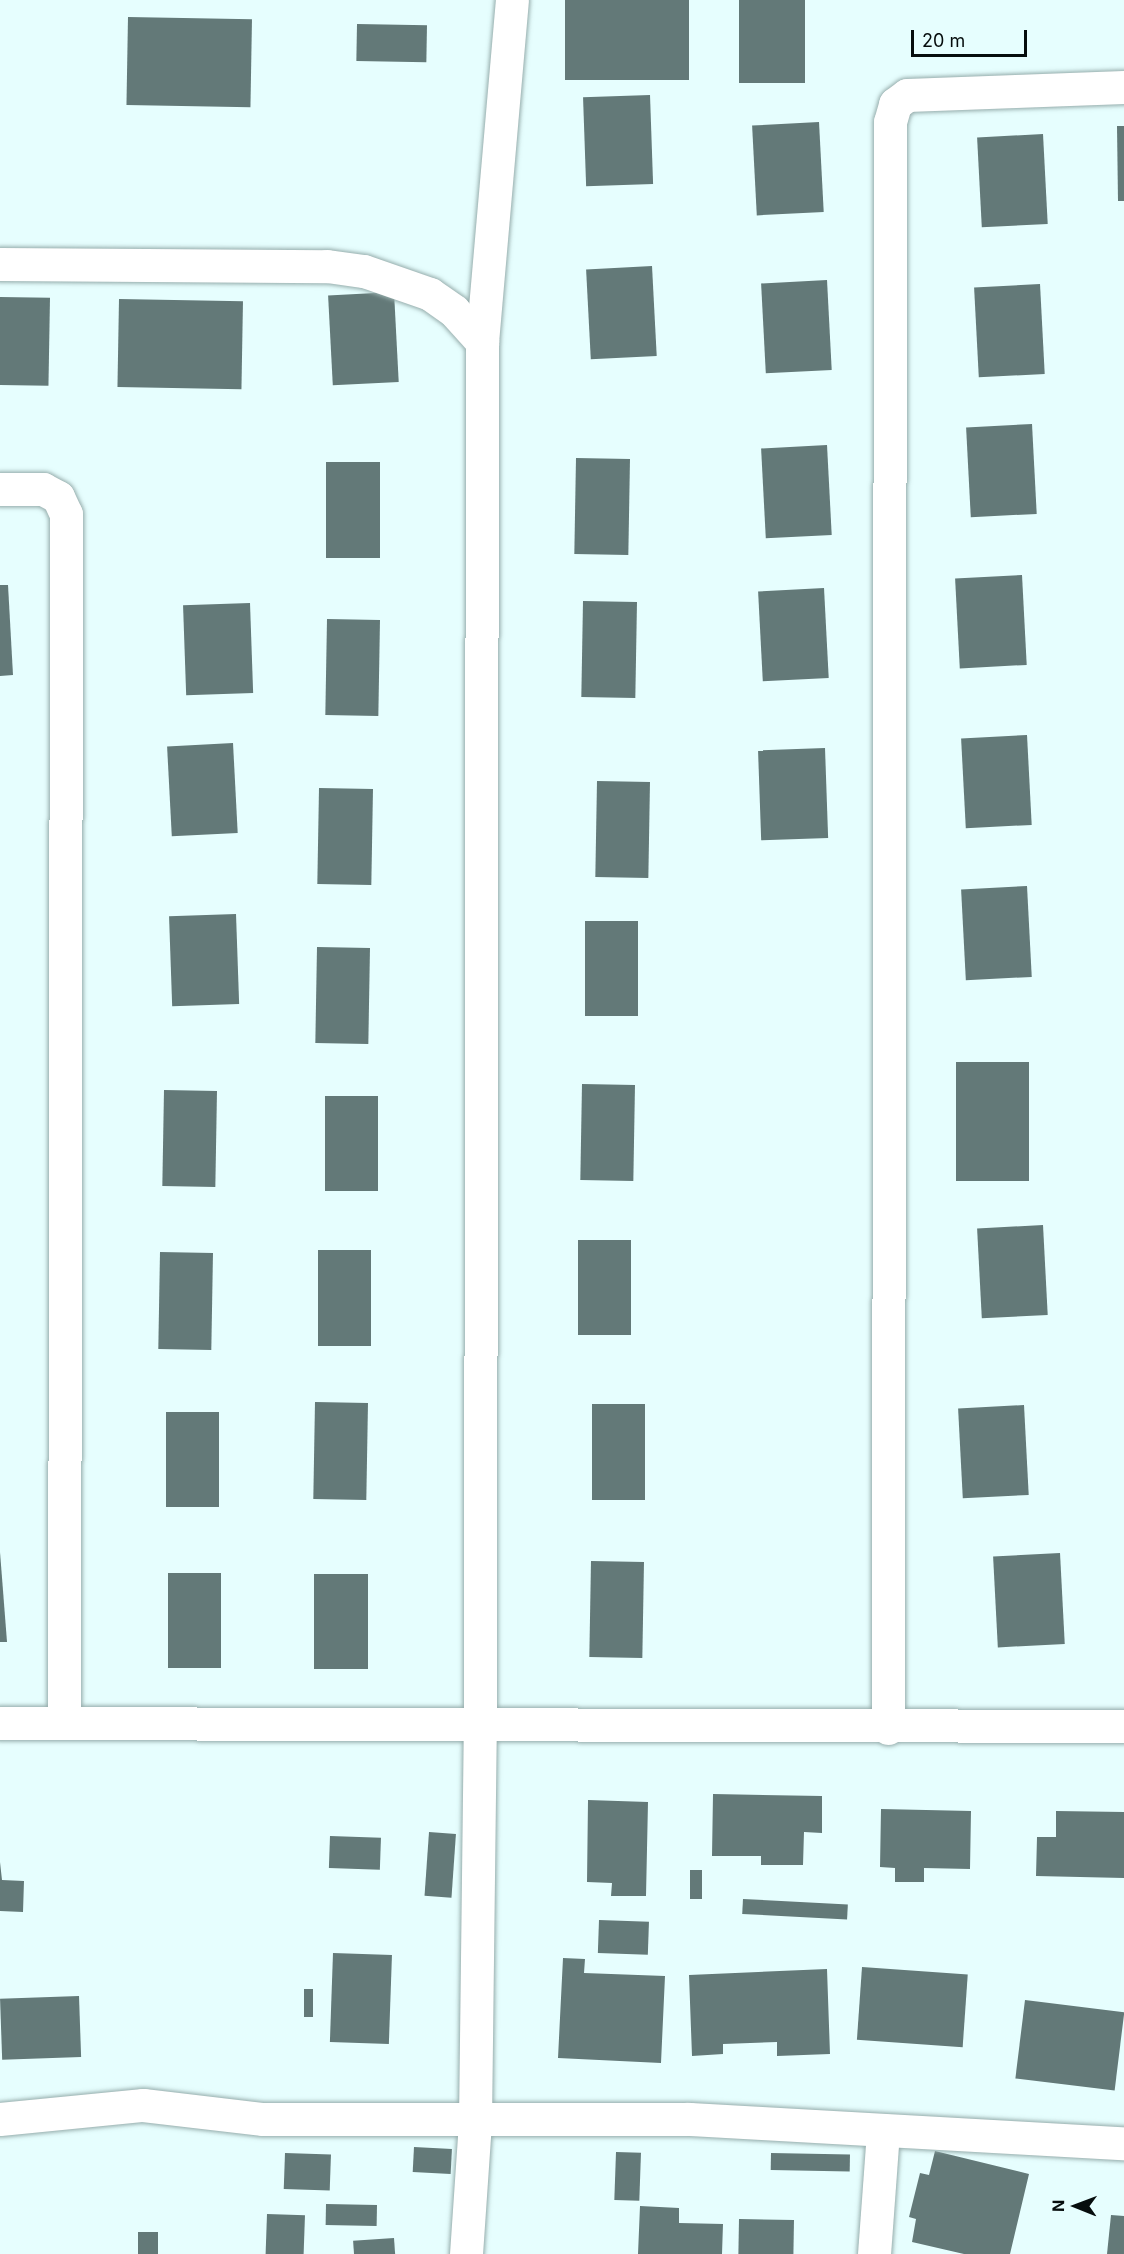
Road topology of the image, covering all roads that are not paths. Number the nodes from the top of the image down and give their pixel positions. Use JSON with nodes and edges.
{"nodes":[{"id":1,"x":512,"y":0,"type":"edge"},
{"id":2,"x":1124,"y":87,"type":"edge"},
{"id":3,"x":0,"y":264,"type":"edge"},
{"id":4,"x":482,"y":342,"type":"junction"},
{"id":5,"x":0,"y":489,"type":"edge"},
{"id":6,"x":0,"y":1723,"type":"edge"},
{"id":7,"x":64,"y":1723,"type":"junction"},
{"id":8,"x":1124,"y":1726,"type":"edge"},
{"id":9,"x":480,"y":1727,"type":"junction"},
{"id":10,"x":888,"y":1728,"type":"junction"},
{"id":11,"x":0,"y":2119,"type":"edge"},
{"id":12,"x":475,"y":2122,"type":"junction"},
{"id":13,"x":883,"y":2130,"type":"junction"},
{"id":14,"x":1124,"y":2143,"type":"edge"},
{"id":15,"x":466,"y":2254,"type":"edge"},
{"id":16,"x":874,"y":2254,"type":"edge"}],
"edges":[{"from":1,"to":4,"type":"street"},
{"from":2,"to":10,"type":"street"},
{"from":3,"to":4,"type":"street"},
{"from":4,"to":9,"type":"street"},
{"from":5,"to":7,"type":"street"},
{"from":6,"to":7,"type":"street"},
{"from":7,"to":9,"type":"street"},
{"from":8,"to":10,"type":"street"},
{"from":9,"to":10,"type":"street"},
{"from":9,"to":12,"type":"street"},
{"from":11,"to":12,"type":"street"},
{"from":12,"to":13,"type":"street"},
{"from":12,"to":15,"type":"street"},
{"from":13,"to":14,"type":"street"},
{"from":13,"to":16,"type":"street"}]}
